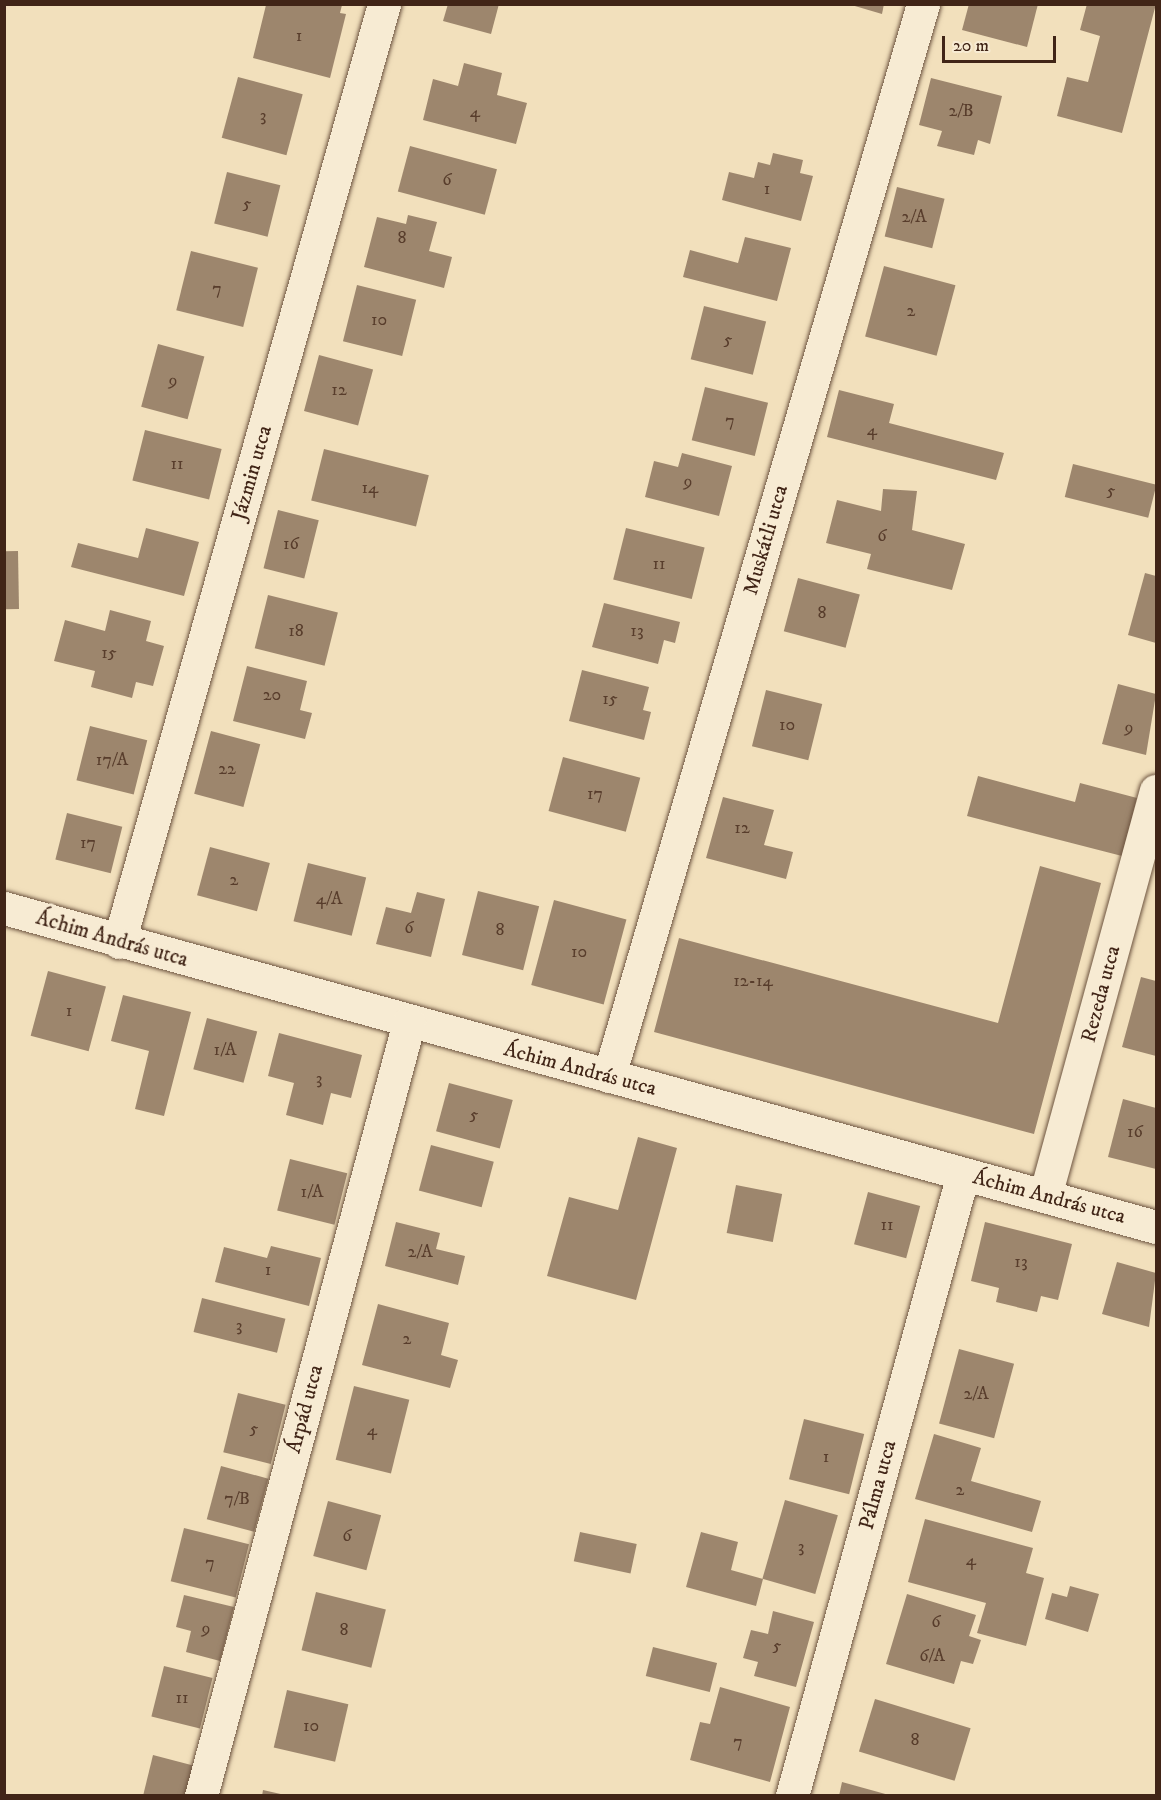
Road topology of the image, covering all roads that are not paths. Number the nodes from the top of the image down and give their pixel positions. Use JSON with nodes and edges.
{"nodes":[{"id":1,"x":384,"y":4,"type":"edge"},
{"id":2,"x":923,"y":4,"type":"edge"},
{"id":3,"x":1156,"y":791,"type":"edge"},
{"id":4,"x":4,"y":908,"type":"edge"},
{"id":5,"x":119,"y":942,"type":"junction"},
{"id":6,"x":409,"y":1022,"type":"junction"},
{"id":7,"x":609,"y":1076,"type":"junction"},
{"id":8,"x":963,"y":1174,"type":"junction"},
{"id":9,"x":1045,"y":1196,"type":"junction"},
{"id":10,"x":1156,"y":1227,"type":"edge"},
{"id":11,"x":201,"y":1796,"type":"edge"},
{"id":12,"x":792,"y":1796,"type":"edge"}],
"edges":[{"from":1,"to":5,"type":"street","name":"Jázmin utca"},
{"from":2,"to":7,"type":"street","name":"Muskátli utca"},
{"from":3,"to":9,"type":"street","name":"Rezeda utca"},
{"from":4,"to":5,"type":"street","name":"Áchim András utca"},
{"from":5,"to":6,"type":"street","name":"Áchim András utca"},
{"from":6,"to":7,"type":"street","name":"Áchim András utca"},
{"from":6,"to":11,"type":"street","name":"Árpád utca"},
{"from":7,"to":8,"type":"street","name":"Áchim András utca"},
{"from":8,"to":9,"type":"street","name":"Áchim András utca"},
{"from":8,"to":12,"type":"street","name":"Pálma utca"},
{"from":9,"to":10,"type":"street","name":"Áchim András utca"}]}
